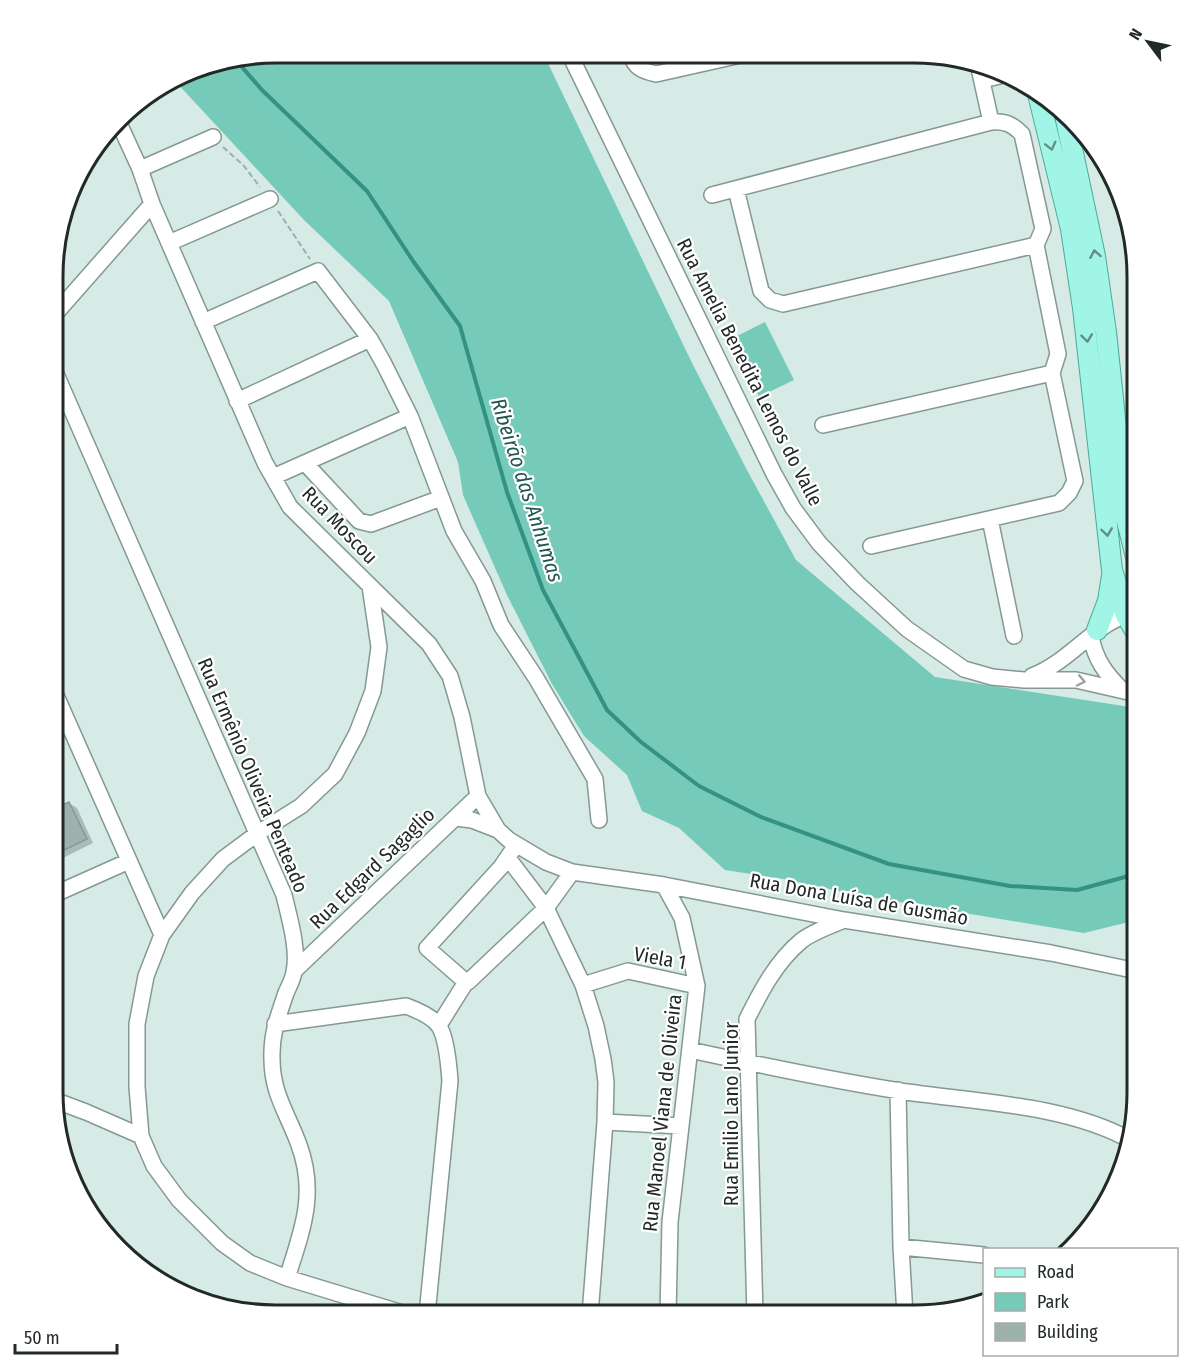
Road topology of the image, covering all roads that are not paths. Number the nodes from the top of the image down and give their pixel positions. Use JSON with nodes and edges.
{"nodes":[{"id":1,"x":573,"y":63,"type":"edge"},
{"id":2,"x":634,"y":63,"type":"edge"},
{"id":3,"x":707,"y":63,"type":"edge"},
{"id":4,"x":980,"y":74,"type":"edge"},
{"id":5,"x":1041,"y":105,"type":"edge"},
{"id":6,"x":991,"y":122,"type":"junction"},
{"id":7,"x":1068,"y":128,"type":"edge"},
{"id":8,"x":121,"y":130,"type":"edge"},
{"id":9,"x":213,"y":137,"type":"road end"},
{"id":10,"x":140,"y":169,"type":"junction"},
{"id":11,"x":736,"y":189,"type":"junction"},
{"id":12,"x":712,"y":195,"type":"dead end"},
{"id":13,"x":270,"y":199,"type":"road end"},
{"id":14,"x":152,"y":204,"type":"junction"},
{"id":15,"x":169,"y":243,"type":"junction"},
{"id":16,"x":1036,"y":244,"type":"junction"},
{"id":17,"x":63,"y":305,"type":"edge"},
{"id":18,"x":203,"y":322,"type":"junction"},
{"id":19,"x":370,"y":339,"type":"junction"},
{"id":20,"x":1052,"y":373,"type":"junction"},
{"id":21,"x":63,"y":390,"type":"edge"},
{"id":22,"x":237,"y":401,"type":"junction"},
{"id":23,"x":410,"y":416,"type":"junction"},
{"id":24,"x":823,"y":425,"type":"dead end"},
{"id":25,"x":305,"y":463,"type":"junction"},
{"id":26,"x":273,"y":477,"type":"junction"},
{"id":27,"x":441,"y":498,"type":"junction"},
{"id":28,"x":990,"y":519,"type":"junction"},
{"id":29,"x":1127,"y":521,"type":"edge"},
{"id":30,"x":871,"y":546,"type":"dead end"},
{"id":31,"x":1112,"y":570,"type":"junction"},
{"id":32,"x":370,"y":586,"type":"junction"},
{"id":33,"x":1127,"y":603,"type":"edge"},
{"id":34,"x":1127,"y":615,"type":"edge"},
{"id":35,"x":1094,"y":633,"type":"junction"},
{"id":36,"x":1014,"y":636,"type":"dead end"},
{"id":37,"x":1024,"y":680,"type":"junction"},
{"id":38,"x":1127,"y":690,"type":"edge"},
{"id":39,"x":1127,"y":691,"type":"edge"},
{"id":40,"x":63,"y":711,"type":"edge"},
{"id":41,"x":478,"y":796,"type":"junction"},
{"id":42,"x":455,"y":818,"type":"junction"},
{"id":43,"x":599,"y":820,"type":"dead end"},
{"id":44,"x":498,"y":830,"type":"junction"},
{"id":45,"x":258,"y":833,"type":"junction"},
{"id":46,"x":129,"y":861,"type":"junction"},
{"id":47,"x":572,"y":872,"type":"junction"},
{"id":48,"x":664,"y":885,"type":"junction"},
{"id":49,"x":63,"y":890,"type":"edge"},
{"id":50,"x":546,"y":908,"type":"junction"},
{"id":51,"x":844,"y":920,"type":"junction"},
{"id":52,"x":162,"y":935,"type":"junction"},
{"id":53,"x":1127,"y":969,"type":"edge"},
{"id":54,"x":294,"y":971,"type":"junction"},
{"id":55,"x":466,"y":982,"type":"junction"},
{"id":56,"x":583,"y":985,"type":"junction"},
{"id":57,"x":697,"y":986,"type":"junction"},
{"id":58,"x":275,"y":1024,"type":"junction"},
{"id":59,"x":439,"y":1025,"type":"junction"},
{"id":60,"x":690,"y":1050,"type":"junction"},
{"id":61,"x":748,"y":1062,"type":"junction"},
{"id":62,"x":898,"y":1090,"type":"junction"},
{"id":63,"x":63,"y":1103,"type":"edge"},
{"id":64,"x":605,"y":1122,"type":"junction"},
{"id":65,"x":681,"y":1126,"type":"junction"},
{"id":66,"x":141,"y":1136,"type":"junction"},
{"id":67,"x":1123,"y":1136,"type":"edge"},
{"id":68,"x":901,"y":1247,"type":"junction"},
{"id":69,"x":983,"y":1255,"type":"edge"},
{"id":70,"x":287,"y":1278,"type":"junction"},
{"id":71,"x":376,"y":1305,"type":"edge"},
{"id":72,"x":428,"y":1305,"type":"edge"},
{"id":73,"x":591,"y":1305,"type":"edge"},
{"id":74,"x":668,"y":1305,"type":"edge"},
{"id":75,"x":755,"y":1305,"type":"edge"},
{"id":76,"x":904,"y":1305,"type":"edge"}],
"edges":[{"from":1,"to":37,"type":"street","name":"Rua Amelia Benedita Lemos do Valle"},
{"from":2,"to":3,"type":"street"},
{"from":4,"to":6,"type":"street"},
{"from":5,"to":31,"type":"main road","one_way":true},
{"from":6,"to":11,"type":"street"},
{"from":6,"to":16,"type":"street"},
{"from":29,"to":7,"type":"main road","one_way":true},
{"from":8,"to":10,"type":"street","name":"Rua Moscou"},
{"from":9,"to":10,"type":"street"},
{"from":10,"to":14,"type":"street","name":"Rua Moscou"},
{"from":11,"to":12,"type":"street"},
{"from":11,"to":16,"type":"street"},
{"from":13,"to":15,"type":"street"},
{"from":14,"to":15,"type":"street","name":"Rua Moscou"},
{"from":14,"to":17,"type":"street"},
{"from":15,"to":18,"type":"street","name":"Rua Moscou"},
{"from":16,"to":20,"type":"street"},
{"from":18,"to":19,"type":"street"},
{"from":18,"to":22,"type":"street","name":"Rua Moscou"},
{"from":19,"to":22,"type":"street"},
{"from":19,"to":23,"type":"street"},
{"from":20,"to":24,"type":"street"},
{"from":20,"to":28,"type":"street"},
{"from":21,"to":45,"type":"street","name":"Rua Ermênio Oliveira Penteado"},
{"from":22,"to":26,"type":"street","name":"Rua Moscou"},
{"from":23,"to":25,"type":"street"},
{"from":23,"to":27,"type":"street"},
{"from":25,"to":26,"type":"street"},
{"from":25,"to":27,"type":"street"},
{"from":26,"to":32,"type":"street","name":"Rua Moscou"},
{"from":27,"to":43,"type":"street"},
{"from":28,"to":30,"type":"street"},
{"from":28,"to":36,"type":"street"},
{"from":31,"to":33,"type":"main road"},
{"from":31,"to":35,"type":"main road"},
{"from":32,"to":41,"type":"street","name":"Rua Moscou"},
{"from":32,"to":45,"type":"street"},
{"from":34,"to":35,"type":"street"},
{"from":35,"to":37,"type":"street"},
{"from":35,"to":38,"type":"street"},
{"from":37,"to":39,"type":"street","name":"Rua Amelia Benedita Lemos do Valle","one_way":true},
{"from":40,"to":46,"type":"street"},
{"from":41,"to":42,"type":"street","name":"Rua Edgard Sagaglio"},
{"from":41,"to":44,"type":"street","name":"Rua Moscou"},
{"from":42,"to":44,"type":"street"},
{"from":42,"to":54,"type":"street","name":"Rua Edgard Sagaglio"},
{"from":44,"to":47,"type":"street","name":"Rua Moscou"},
{"from":45,"to":52,"type":"street"},
{"from":45,"to":54,"type":"street","name":"Rua Ermênio Oliveira Penteado"},
{"from":46,"to":49,"type":"street"},
{"from":46,"to":52,"type":"street"},
{"from":47,"to":48,"type":"street","name":"Rua Dona Luísa de Gusmão"},
{"from":47,"to":50,"type":"street"},
{"from":48,"to":51,"type":"street","name":"Rua Dona Luísa de Gusmão"},
{"from":48,"to":57,"type":"street","name":"Rua Manoel Viana de Oliveira"},
{"from":50,"to":55,"type":"street"},
{"from":50,"to":55,"type":"street"},
{"from":50,"to":56,"type":"street"},
{"from":51,"to":53,"type":"street","name":"Rua Dona Luísa de Gusmão"},
{"from":51,"to":61,"type":"street","name":"Rua Emilio Lano Junior"},
{"from":52,"to":66,"type":"street"},
{"from":54,"to":58,"type":"street","name":"Rua Ermênio Oliveira Penteado"},
{"from":55,"to":59,"type":"street"},
{"from":56,"to":57,"type":"street","name":"Viela 1"},
{"from":56,"to":64,"type":"street"},
{"from":57,"to":60,"type":"street","name":"Rua Manoel Viana de Oliveira"},
{"from":58,"to":59,"type":"street"},
{"from":58,"to":70,"type":"street","name":"Rua Ermênio Oliveira Penteado"},
{"from":59,"to":72,"type":"street"},
{"from":60,"to":61,"type":"street"},
{"from":60,"to":65,"type":"street","name":"Rua Manoel Viana de Oliveira"},
{"from":61,"to":62,"type":"street"},
{"from":61,"to":75,"type":"street","name":"Rua Emilio Lano Junior"},
{"from":62,"to":67,"type":"street"},
{"from":62,"to":68,"type":"street"},
{"from":63,"to":66,"type":"street"},
{"from":64,"to":65,"type":"street"},
{"from":64,"to":73,"type":"street"},
{"from":65,"to":74,"type":"street","name":"Rua Manoel Viana de Oliveira"},
{"from":66,"to":70,"type":"street"},
{"from":68,"to":69,"type":"street"},
{"from":68,"to":76,"type":"street"},
{"from":70,"to":71,"type":"street"}]}
